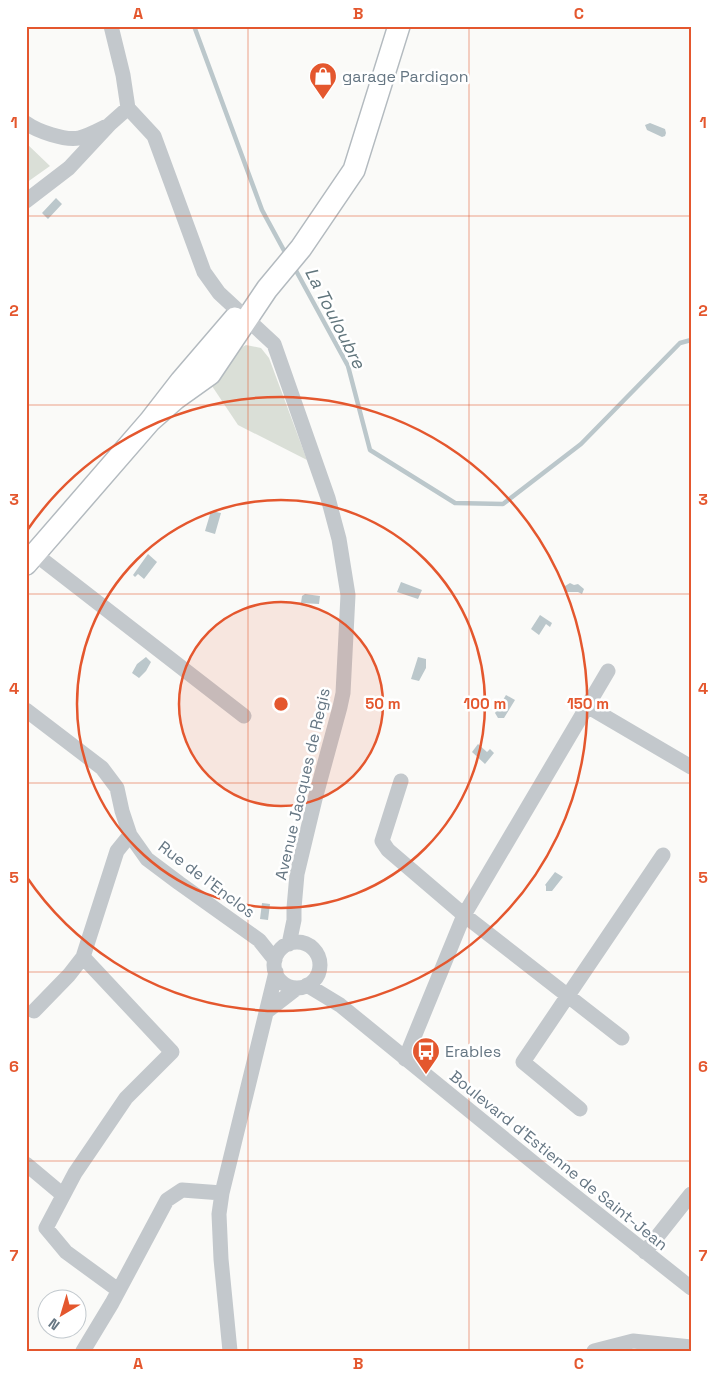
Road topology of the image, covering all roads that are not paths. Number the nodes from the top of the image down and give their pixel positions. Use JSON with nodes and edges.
{"nodes":[{"id":1,"x":111,"y":26,"type":"edge"},
{"id":2,"x":399,"y":26,"type":"edge"},
{"id":3,"x":128,"y":108,"type":"junction"},
{"id":4,"x":26,"y":123,"type":"edge"},
{"id":5,"x":109,"y":126,"type":"junction"},
{"id":6,"x":26,"y":201,"type":"edge"},
{"id":7,"x":244,"y":316,"type":"junction"},
{"id":8,"x":30,"y":559,"type":"edge"},
{"id":9,"x":608,"y":671,"type":"dead end"},
{"id":10,"x":587,"y":706,"type":"junction"},
{"id":11,"x":26,"y":710,"type":"edge"},
{"id":12,"x":244,"y":716,"type":"dead end"},
{"id":13,"x":691,"y":767,"type":"edge"},
{"id":14,"x":401,"y":781,"type":"dead end"},
{"id":15,"x":130,"y":835,"type":"junction"},
{"id":16,"x":663,"y":855,"type":"dead end"},
{"id":17,"x":464,"y":915,"type":"junction"},
{"id":18,"x":259,"y":940,"type":"junction"},
{"id":19,"x":292,"y":944,"type":"junction"},
{"id":20,"x":83,"y":957,"type":"junction"},
{"id":21,"x":275,"y":966,"type":"junction"},
{"id":22,"x":319,"y":973,"type":"junction"},
{"id":23,"x":302,"y":987,"type":"junction"},
{"id":24,"x":568,"y":996,"type":"junction"},
{"id":25,"x":335,"y":1001,"type":"junction"},
{"id":26,"x":34,"y":1011,"type":"dead end"},
{"id":27,"x":266,"y":1012,"type":"junction"},
{"id":28,"x":622,"y":1038,"type":"dead end"},
{"id":29,"x":405,"y":1059,"type":"junction"},
{"id":30,"x":580,"y":1109,"type":"dead end"},
{"id":31,"x":26,"y":1164,"type":"edge"},
{"id":32,"x":222,"y":1193,"type":"junction"},
{"id":33,"x":691,"y":1194,"type":"edge"},
{"id":34,"x":63,"y":1195,"type":"junction"},
{"id":35,"x":645,"y":1252,"type":"junction"},
{"id":36,"x":691,"y":1288,"type":"edge"},
{"id":37,"x":118,"y":1290,"type":"junction"},
{"id":38,"x":691,"y":1347,"type":"edge"},
{"id":39,"x":83,"y":1351,"type":"edge"},
{"id":40,"x":230,"y":1351,"type":"edge"},
{"id":41,"x":594,"y":1351,"type":"edge"}],
"edges":[{"from":1,"to":3,"type":"street"},
{"from":2,"to":7,"type":"street"},
{"from":3,"to":5,"type":"street"},
{"from":3,"to":7,"type":"street","name":"Avenue Jacques de Regis"},
{"from":4,"to":5,"type":"street"},
{"from":5,"to":6,"type":"street"},
{"from":7,"to":8,"type":"street"},
{"from":7,"to":19,"type":"street","name":"Avenue Jacques de Regis"},
{"from":8,"to":12,"type":"street"},
{"from":9,"to":10,"type":"street"},
{"from":10,"to":13,"type":"street"},
{"from":10,"to":17,"type":"street"},
{"from":11,"to":15,"type":"street","name":"Rue de l'Enclos"},
{"from":14,"to":17,"type":"street"},
{"from":15,"to":18,"type":"street","name":"Rue de l'Enclos"},
{"from":15,"to":20,"type":"street"},
{"from":16,"to":24,"type":"street"},
{"from":17,"to":24,"type":"street"},
{"from":17,"to":29,"type":"street"},
{"from":18,"to":19,"type":"street","name":"Rue de l'Enclos"},
{"from":18,"to":21,"type":"street","name":"Rue de l'Enclos"},
{"from":19,"to":21,"type":"street"},
{"from":19,"to":22,"type":"street"},
{"from":20,"to":26,"type":"street"},
{"from":20,"to":34,"type":"street"},
{"from":21,"to":23,"type":"street"},
{"from":21,"to":27,"type":"street"},
{"from":22,"to":23,"type":"street"},
{"from":22,"to":25,"type":"street","name":"Boulevard d'Estienne de Saint-Jean"},
{"from":23,"to":25,"type":"street","name":"Boulevard d'Estienne de Saint-Jean"},
{"from":23,"to":27,"type":"street"},
{"from":24,"to":28,"type":"street"},
{"from":24,"to":30,"type":"street"},
{"from":25,"to":29,"type":"street","name":"Boulevard d'Estienne de Saint-Jean"},
{"from":27,"to":32,"type":"street"},
{"from":29,"to":35,"type":"street","name":"Boulevard d'Estienne de Saint-Jean"},
{"from":31,"to":34,"type":"street"},
{"from":32,"to":37,"type":"street"},
{"from":32,"to":40,"type":"street"},
{"from":33,"to":35,"type":"street"},
{"from":34,"to":37,"type":"street"},
{"from":35,"to":36,"type":"street","name":"Boulevard d'Estienne de Saint-Jean"},
{"from":37,"to":39,"type":"street"},
{"from":38,"to":41,"type":"street"}]}
